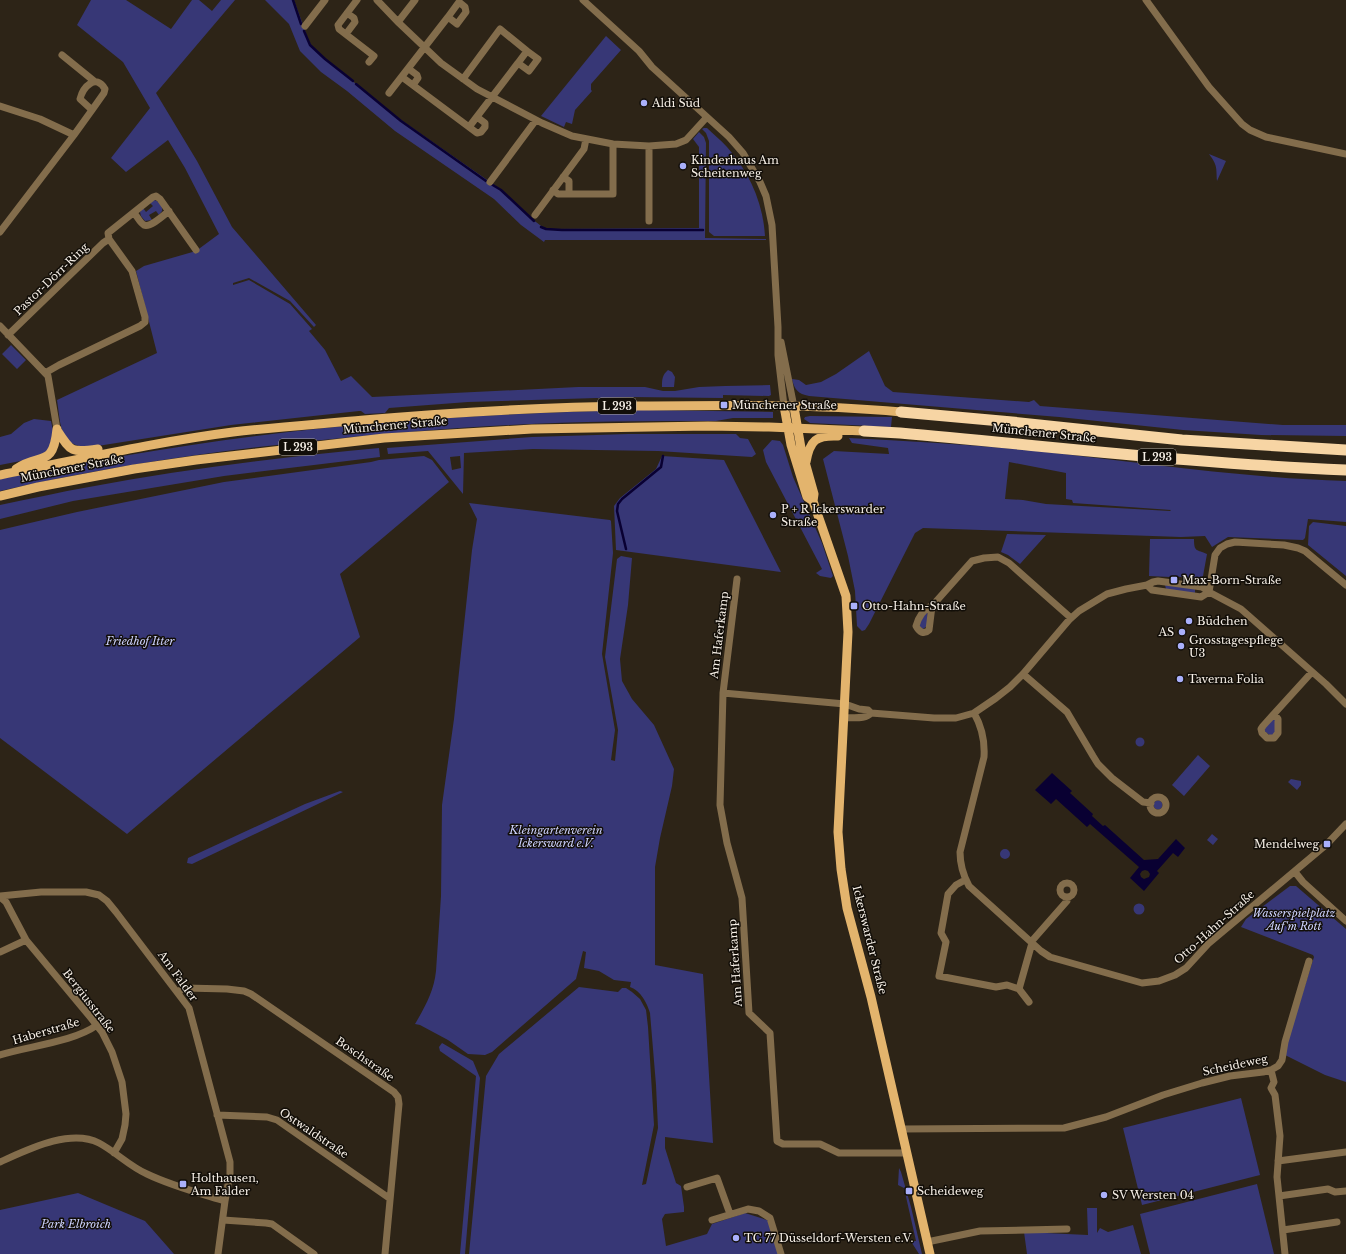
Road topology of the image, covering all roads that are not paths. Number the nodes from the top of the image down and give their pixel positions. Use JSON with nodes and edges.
{"nodes":[{"id":1,"x":325,"y":0,"type":"edge"},
{"id":2,"x":357,"y":0,"type":"edge"},
{"id":3,"x":377,"y":0,"type":"edge"},
{"id":4,"x":415,"y":0,"type":"edge"},
{"id":5,"x":583,"y":0,"type":"edge"},
{"id":6,"x":1146,"y":0,"type":"edge"},
{"id":7,"x":457,"y":1,"type":"edge"},
{"id":8,"x":347,"y":13,"type":"junction"},
{"id":9,"x":448,"y":17,"type":"junction"},
{"id":10,"x":398,"y":22,"type":"junction"},
{"id":11,"x":305,"y":26,"type":"dead end"},
{"id":12,"x":346,"y":34,"type":"junction"},
{"id":13,"x":425,"y":47,"type":"junction"},
{"id":14,"x":527,"y":50,"type":"junction"},
{"id":15,"x":62,"y":55,"type":"dead end"},
{"id":16,"x":369,"y":62,"type":"dead end"},
{"id":17,"x":518,"y":63,"type":"junction"},
{"id":18,"x":409,"y":69,"type":"junction"},
{"id":19,"x":402,"y":76,"type":"junction"},
{"id":20,"x":463,"y":79,"type":"junction"},
{"id":21,"x":94,"y":81,"type":"junction"},
{"id":22,"x":413,"y":85,"type":"junction"},
{"id":23,"x":389,"y":93,"type":"dead end"},
{"id":24,"x":492,"y":97,"type":"junction"},
{"id":25,"x":0,"y":106,"type":"edge"},
{"id":26,"x":92,"y":110,"type":"junction"},
{"id":27,"x":477,"y":117,"type":"junction"},
{"id":28,"x":707,"y":117,"type":"junction"},
{"id":29,"x":536,"y":120,"type":"junction"},
{"id":30,"x":469,"y":127,"type":"junction"},
{"id":31,"x":74,"y":135,"type":"junction"},
{"id":32,"x":586,"y":139,"type":"junction"},
{"id":33,"x":613,"y":144,"type":"junction"},
{"id":34,"x":649,"y":146,"type":"junction"},
{"id":35,"x":1346,"y":154,"type":"edge"},
{"id":36,"x":563,"y":177,"type":"junction"},
{"id":37,"x":490,"y":182,"type":"dead end"},
{"id":38,"x":553,"y":190,"type":"junction"},
{"id":39,"x":569,"y":194,"type":"junction"},
{"id":40,"x":169,"y":211,"type":"junction"},
{"id":41,"x":134,"y":213,"type":"junction"},
{"id":42,"x":535,"y":215,"type":"dead end"},
{"id":43,"x":649,"y":221,"type":"dead end"},
{"id":44,"x":0,"y":232,"type":"edge"},
{"id":45,"x":109,"y":239,"type":"junction"},
{"id":46,"x":196,"y":250,"type":"dead end"},
{"id":47,"x":0,"y":326,"type":"edge"},
{"id":48,"x":778,"y":327,"type":"junction"},
{"id":49,"x":8,"y":335,"type":"junction"},
{"id":50,"x":45,"y":373,"type":"junction"},
{"id":51,"x":784,"y":406,"type":"junction"},
{"id":52,"x":794,"y":407,"type":"junction"},
{"id":53,"x":901,"y":412,"type":"joint"},
{"id":54,"x":793,"y":428,"type":"junction"},
{"id":55,"x":57,"y":429,"type":"junction"},
{"id":56,"x":864,"y":431,"type":"junction"},
{"id":57,"x":1346,"y":450,"type":"edge"},
{"id":58,"x":107,"y":453,"type":"junction"},
{"id":59,"x":806,"y":464,"type":"junction"},
{"id":60,"x":1346,"y":470,"type":"edge"},
{"id":61,"x":11,"y":472,"type":"junction"},
{"id":62,"x":0,"y":474,"type":"edge"},
{"id":63,"x":0,"y":496,"type":"edge"},
{"id":64,"x":813,"y":501,"type":"junction"},
{"id":65,"x":737,"y":579,"type":"dead end"},
{"id":66,"x":1346,"y":585,"type":"edge"},
{"id":67,"x":1209,"y":592,"type":"junction"},
{"id":68,"x":932,"y":606,"type":"dead end"},
{"id":69,"x":1071,"y":618,"type":"junction"},
{"id":70,"x":1312,"y":672,"type":"junction"},
{"id":71,"x":1023,"y":674,"type":"junction"},
{"id":72,"x":723,"y":693,"type":"junction"},
{"id":73,"x":845,"y":704,"type":"junction"},
{"id":74,"x":1346,"y":704,"type":"edge"},
{"id":75,"x":870,"y":713,"type":"junction"},
{"id":76,"x":974,"y":713,"type":"junction"},
{"id":77,"x":1274,"y":714,"type":"dead end"},
{"id":78,"x":844,"y":718,"type":"junction"},
{"id":79,"x":1151,"y":802,"type":"dead end"},
{"id":80,"x":1346,"y":824,"type":"edge"},
{"id":81,"x":1295,"y":872,"type":"junction"},
{"id":82,"x":965,"y":880,"type":"junction"},
{"id":83,"x":0,"y":897,"type":"edge"},
{"id":84,"x":1067,"y":898,"type":"dead end"},
{"id":85,"x":1346,"y":921,"type":"edge"},
{"id":86,"x":26,"y":940,"type":"junction"},
{"id":87,"x":1032,"y":942,"type":"junction"},
{"id":88,"x":0,"y":952,"type":"edge"},
{"id":89,"x":1309,"y":961,"type":"dead end"},
{"id":90,"x":1019,"y":989,"type":"junction"},
{"id":91,"x":177,"y":992,"type":"junction"},
{"id":92,"x":1029,"y":1002,"type":"dead end"},
{"id":93,"x":97,"y":1025,"type":"junction"},
{"id":94,"x":0,"y":1055,"type":"edge"},
{"id":95,"x":1271,"y":1070,"type":"junction"},
{"id":96,"x":217,"y":1115,"type":"junction"},
{"id":97,"x":901,"y":1129,"type":"junction"},
{"id":98,"x":1346,"y":1152,"type":"edge"},
{"id":99,"x":114,"y":1153,"type":"junction"},
{"id":100,"x":906,"y":1153,"type":"junction"},
{"id":101,"x":1278,"y":1161,"type":"junction"},
{"id":102,"x":0,"y":1162,"type":"edge"},
{"id":103,"x":687,"y":1187,"type":"dead end"},
{"id":104,"x":1346,"y":1191,"type":"edge"},
{"id":105,"x":1279,"y":1196,"type":"junction"},
{"id":106,"x":390,"y":1198,"type":"junction"},
{"id":107,"x":225,"y":1201,"type":"junction"},
{"id":108,"x":730,"y":1214,"type":"junction"},
{"id":109,"x":223,"y":1220,"type":"junction"},
{"id":110,"x":712,"y":1220,"type":"dead end"},
{"id":111,"x":1337,"y":1222,"type":"dead end"},
{"id":112,"x":1067,"y":1229,"type":"dead end"},
{"id":113,"x":1283,"y":1230,"type":"junction"},
{"id":114,"x":927,"y":1242,"type":"junction"},
{"id":115,"x":218,"y":1254,"type":"edge"},
{"id":116,"x":314,"y":1254,"type":"edge"},
{"id":117,"x":385,"y":1254,"type":"edge"},
{"id":118,"x":781,"y":1254,"type":"edge"},
{"id":119,"x":930,"y":1254,"type":"edge"},
{"id":120,"x":1285,"y":1254,"type":"edge"}],
"edges":[{"from":1,"to":11,"type":"street"},
{"from":2,"to":8,"type":"street"},
{"from":3,"to":10,"type":"street"},
{"from":4,"to":10,"type":"street"},
{"from":5,"to":28,"type":"street","name":"Ickerswarder Straße"},
{"from":6,"to":35,"type":"street"},
{"from":7,"to":9,"type":"street"},
{"from":7,"to":9,"type":"street"},
{"from":8,"to":12,"type":"street"},
{"from":8,"to":12,"type":"street"},
{"from":9,"to":13,"type":"street"},
{"from":10,"to":13,"type":"street"},
{"from":12,"to":16,"type":"street"},
{"from":13,"to":18,"type":"street"},
{"from":13,"to":20,"type":"street"},
{"from":14,"to":17,"type":"street"},
{"from":14,"to":17,"type":"street"},
{"from":14,"to":20,"type":"street"},
{"from":15,"to":21,"type":"street"},
{"from":17,"to":24,"type":"street"},
{"from":18,"to":19,"type":"street"},
{"from":18,"to":22,"type":"street"},
{"from":19,"to":22,"type":"street"},
{"from":19,"to":23,"type":"street"},
{"from":20,"to":24,"type":"street"},
{"from":21,"to":26,"type":"street"},
{"from":21,"to":26,"type":"street"},
{"from":22,"to":30,"type":"street"},
{"from":24,"to":27,"type":"street"},
{"from":24,"to":29,"type":"street"},
{"from":25,"to":31,"type":"street"},
{"from":26,"to":31,"type":"street"},
{"from":27,"to":30,"type":"street"},
{"from":27,"to":30,"type":"street"},
{"from":28,"to":34,"type":"street"},
{"from":28,"to":48,"type":"street","name":"Ickerswarder Straße"},
{"from":29,"to":32,"type":"street"},
{"from":29,"to":37,"type":"street"},
{"from":31,"to":44,"type":"street"},
{"from":32,"to":33,"type":"street"},
{"from":32,"to":36,"type":"street"},
{"from":33,"to":34,"type":"street"},
{"from":33,"to":39,"type":"street"},
{"from":34,"to":43,"type":"street"},
{"from":36,"to":38,"type":"street"},
{"from":36,"to":39,"type":"street"},
{"from":38,"to":39,"type":"street"},
{"from":38,"to":42,"type":"street"},
{"from":40,"to":41,"type":"street"},
{"from":40,"to":41,"type":"street","name":"Pastor-Dörr-Ring"},
{"from":40,"to":46,"type":"street","name":"Pastor-Dörr-Ring"},
{"from":41,"to":45,"type":"street","name":"Pastor-Dörr-Ring"},
{"from":45,"to":49,"type":"street","name":"Pastor-Dörr-Ring"},
{"from":45,"to":50,"type":"street"},
{"from":47,"to":49,"type":"street"},
{"from":48,"to":51,"type":"street","name":"Ickerswarder Straße"},
{"from":48,"to":52,"type":"street","name":"Ickerswarder Straße"},
{"from":49,"to":50,"type":"street"},
{"from":50,"to":55,"type":"street"},
{"from":51,"to":52,"type":"main road","name":"Münchener Straße","number":"L 293"},
{"from":51,"to":54,"type":"main road","name":"Ickerswarder Straße"},
{"from":51,"to":58,"type":"main road","name":"Münchener Straße","number":"L 293"},
{"from":52,"to":53,"type":"main road","name":"Münchener Straße","number":"L 293"},
{"from":52,"to":54,"type":"main road","name":"Ickerswarder Straße"},
{"from":53,"to":57,"type":"highway","name":"Münchener Straße","number":"L 293"},
{"from":54,"to":56,"type":"main road","name":"Münchener Straße","number":"L 293"},
{"from":54,"to":59,"type":"main road","name":"Ickerswarder Straße"},
{"from":54,"to":63,"type":"main road","name":"Münchener Straße","number":"L 293"},
{"from":54,"to":64,"type":"main road","name":"Ickerswarder Straße"},
{"from":55,"to":58,"type":"main road"},
{"from":55,"to":61,"type":"main road"},
{"from":56,"to":59,"type":"main road"},
{"from":56,"to":60,"type":"highway","name":"Münchener Straße","number":"L 293"},
{"from":58,"to":61,"type":"main road","name":"Münchener Straße","number":"L 293"},
{"from":59,"to":64,"type":"main road","name":"Ickerswarder Straße"},
{"from":61,"to":62,"type":"main road","name":"Münchener Straße","number":"L 293"},
{"from":64,"to":73,"type":"main road","name":"Ickerswarder Straße"},
{"from":65,"to":72,"type":"street","name":"Am Haferkamp"},
{"from":66,"to":67,"type":"street"},
{"from":67,"to":69,"type":"street"},
{"from":67,"to":70,"type":"street"},
{"from":68,"to":69,"type":"street"},
{"from":69,"to":71,"type":"street"},
{"from":70,"to":74,"type":"street"},
{"from":70,"to":77,"type":"street"},
{"from":71,"to":76,"type":"street"},
{"from":71,"to":79,"type":"street"},
{"from":72,"to":73,"type":"street","name":"Am Haferkamp"},
{"from":72,"to":100,"type":"street","name":"Am Haferkamp"},
{"from":73,"to":75,"type":"street"},
{"from":73,"to":78,"type":"main road","name":"Ickerswarder Straße"},
{"from":75,"to":76,"type":"street"},
{"from":75,"to":78,"type":"street"},
{"from":76,"to":82,"type":"street","name":"Otto-Hahn-Straße"},
{"from":78,"to":97,"type":"main road","name":"Ickerswarder Straße"},
{"from":80,"to":81,"type":"street","name":"Otto-Hahn-Straße"},
{"from":81,"to":85,"type":"street"},
{"from":81,"to":87,"type":"street","name":"Otto-Hahn-Straße"},
{"from":82,"to":87,"type":"street","name":"Otto-Hahn-Straße"},
{"from":82,"to":90,"type":"street"},
{"from":83,"to":86,"type":"street","name":"Bergiusstraße"},
{"from":83,"to":91,"type":"street","name":"Am Falder"},
{"from":84,"to":87,"type":"street"},
{"from":86,"to":88,"type":"street"},
{"from":86,"to":93,"type":"street","name":"Bergiusstraße"},
{"from":87,"to":90,"type":"street"},
{"from":89,"to":95,"type":"street","name":"Scheideweg"},
{"from":90,"to":92,"type":"street"},
{"from":91,"to":96,"type":"street","name":"Am Falder"},
{"from":91,"to":106,"type":"street","name":"Boschstraße"},
{"from":93,"to":94,"type":"street","name":"Haberstraße"},
{"from":93,"to":99,"type":"street","name":"Bergiusstraße"},
{"from":95,"to":97,"type":"street","name":"Scheideweg"},
{"from":95,"to":101,"type":"street"},
{"from":96,"to":106,"type":"street","name":"Ostwaldstraße"},
{"from":96,"to":107,"type":"street","name":"Am Falder"},
{"from":97,"to":100,"type":"main road","name":"Ickerswarder Straße"},
{"from":98,"to":101,"type":"street"},
{"from":99,"to":102,"type":"street"},
{"from":99,"to":107,"type":"street"},
{"from":100,"to":114,"type":"main road","name":"Ickerswarder Straße"},
{"from":101,"to":105,"type":"street"},
{"from":103,"to":108,"type":"street"},
{"from":104,"to":105,"type":"street"},
{"from":105,"to":113,"type":"street"},
{"from":106,"to":117,"type":"street","name":"Boschstraße"},
{"from":107,"to":109,"type":"street","name":"Am Falder"},
{"from":108,"to":110,"type":"street"},
{"from":108,"to":118,"type":"street"},
{"from":109,"to":115,"type":"street","name":"Am Falder"},
{"from":109,"to":116,"type":"street"},
{"from":111,"to":113,"type":"street"},
{"from":112,"to":114,"type":"street"},
{"from":113,"to":120,"type":"street"},
{"from":114,"to":119,"type":"main road","name":"Ickerswarder Straße"}]}
